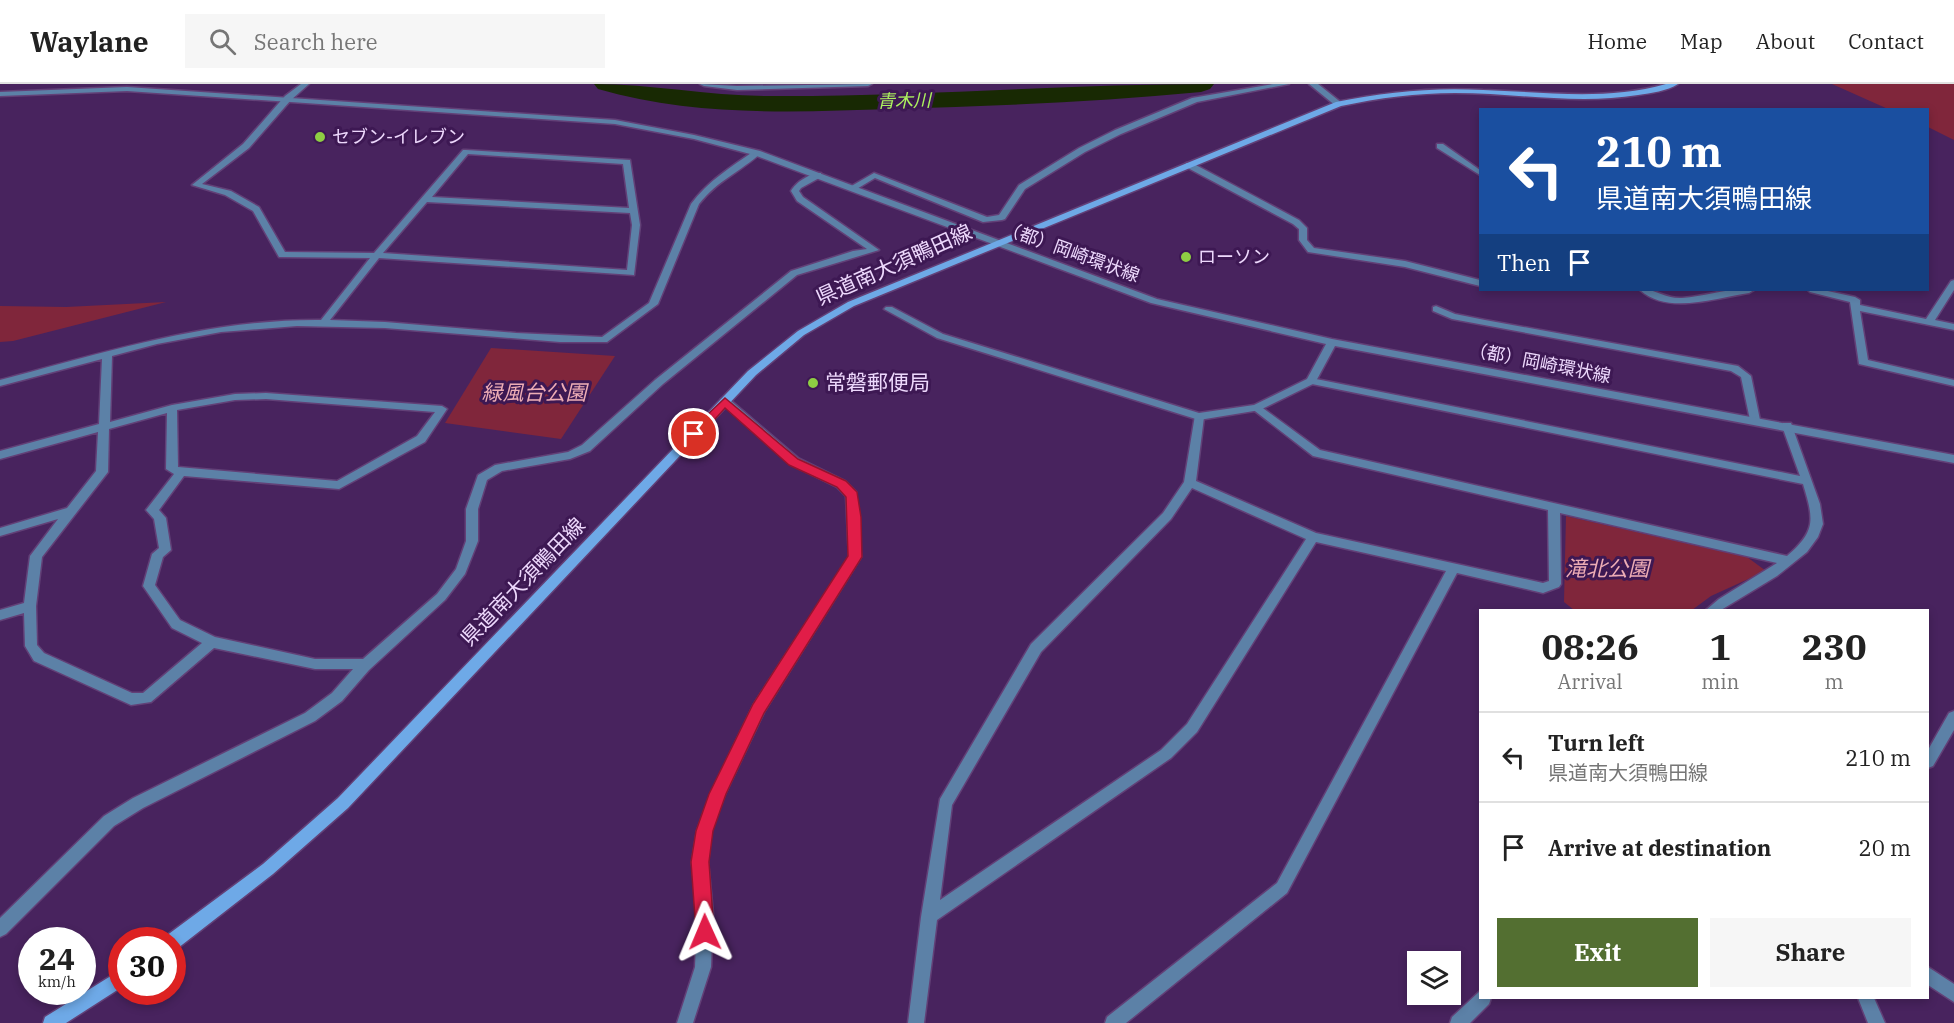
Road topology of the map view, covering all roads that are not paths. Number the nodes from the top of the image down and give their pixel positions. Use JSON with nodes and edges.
{"nodes":[{"id":1,"x":305,"y":84,"type":"edge"},
{"id":2,"x":704,"y":84,"type":"edge"},
{"id":3,"x":868,"y":84,"type":"edge"},
{"id":4,"x":1285,"y":84,"type":"edge"},
{"id":5,"x":1313,"y":84,"type":"edge"},
{"id":6,"x":1674,"y":84,"type":"edge"},
{"id":7,"x":0,"y":93,"type":"edge"},
{"id":8,"x":288,"y":98,"type":"junction"},
{"id":9,"x":1339,"y":104,"type":"junction"},
{"id":10,"x":1440,"y":146,"type":"dead end"},
{"id":11,"x":757,"y":153,"type":"junction"},
{"id":12,"x":1189,"y":165,"type":"junction"},
{"id":13,"x":1479,"y":173,"type":"edge"},
{"id":14,"x":818,"y":175,"type":"junction"},
{"id":15,"x":852,"y":188,"type":"junction"},
{"id":16,"x":424,"y":199,"type":"junction"},
{"id":17,"x":634,"y":212,"type":"junction"},
{"id":18,"x":999,"y":244,"type":"junction"},
{"id":19,"x":376,"y":256,"type":"junction"},
{"id":20,"x":1954,"y":283,"type":"edge"},
{"id":21,"x":1479,"y":284,"type":"edge"},
{"id":22,"x":1647,"y":291,"type":"edge"},
{"id":23,"x":1744,"y":291,"type":"edge"},
{"id":24,"x":1817,"y":291,"type":"edge"},
{"id":25,"x":1855,"y":307,"type":"junction"},
{"id":26,"x":889,"y":309,"type":"dead end"},
{"id":27,"x":1436,"y":309,"type":"dead end"},
{"id":28,"x":324,"y":322,"type":"junction"},
{"id":29,"x":1929,"y":322,"type":"junction"},
{"id":30,"x":1954,"y":327,"type":"edge"},
{"id":31,"x":1332,"y":342,"type":"junction"},
{"id":32,"x":107,"y":356,"type":"junction"},
{"id":33,"x":1311,"y":381,"type":"junction"},
{"id":34,"x":0,"y":383,"type":"edge"},
{"id":35,"x":1954,"y":383,"type":"edge"},
{"id":36,"x":725,"y":401,"type":"junction"},
{"id":37,"x":172,"y":408,"type":"junction"},
{"id":38,"x":1256,"y":408,"type":"junction"},
{"id":39,"x":1198,"y":417,"type":"junction"},
{"id":40,"x":1755,"y":420,"type":"junction"},
{"id":41,"x":105,"y":426,"type":"junction"},
{"id":42,"x":1787,"y":426,"type":"junction"},
{"id":43,"x":0,"y":455,"type":"edge"},
{"id":44,"x":1954,"y":459,"type":"edge"},
{"id":45,"x":181,"y":472,"type":"junction"},
{"id":46,"x":1805,"y":481,"type":"junction"},
{"id":47,"x":1190,"y":483,"type":"junction"},
{"id":48,"x":1554,"y":508,"type":"junction"},
{"id":49,"x":69,"y":512,"type":"junction"},
{"id":50,"x":0,"y":532,"type":"edge"},
{"id":51,"x":1313,"y":537,"type":"junction"},
{"id":52,"x":1789,"y":561,"type":"junction"},
{"id":53,"x":1454,"y":567,"type":"junction"},
{"id":54,"x":30,"y":606,"type":"junction"},
{"id":55,"x":1714,"y":609,"type":"edge"},
{"id":56,"x":0,"y":615,"type":"edge"},
{"id":57,"x":212,"y":642,"type":"junction"},
{"id":58,"x":367,"y":664,"type":"junction"},
{"id":59,"x":1954,"y":717,"type":"edge"},
{"id":60,"x":1929,"y":760,"type":"edge"},
{"id":61,"x":928,"y":917,"type":"junction"},
{"id":62,"x":0,"y":929,"type":"edge"},
{"id":63,"x":186,"y":931,"type":"edge"},
{"id":64,"x":1929,"y":976,"type":"edge"},
{"id":65,"x":108,"y":986,"type":"edge"},
{"id":66,"x":1954,"y":994,"type":"edge"},
{"id":67,"x":1482,"y":999,"type":"edge"},
{"id":68,"x":1866,"y":999,"type":"edge"},
{"id":69,"x":51,"y":1023,"type":"edge"},
{"id":70,"x":685,"y":1023,"type":"edge"},
{"id":71,"x":916,"y":1023,"type":"edge"},
{"id":72,"x":1113,"y":1023,"type":"edge"},
{"id":73,"x":1458,"y":1023,"type":"edge"},
{"id":74,"x":1877,"y":1023,"type":"edge"}],
"edges":[{"from":1,"to":8,"type":"street"},
{"from":2,"to":3,"type":"street"},
{"from":4,"to":15,"type":"street"},
{"from":5,"to":9,"type":"street"},
{"from":6,"to":9,"type":"main road","name":"県道南大須鴨田線"},
{"from":7,"to":8,"type":"street","name":"（都）岡崎環状線"},
{"from":8,"to":11,"type":"street","name":"（都）岡崎環状線"},
{"from":8,"to":19,"type":"street"},
{"from":9,"to":12,"type":"main road","name":"県道南大須鴨田線"},
{"from":10,"to":13,"type":"street"},
{"from":11,"to":14,"type":"street","name":"（都）岡崎環状線"},
{"from":11,"to":28,"type":"street"},
{"from":12,"to":18,"type":"main road","name":"県道南大須鴨田線"},
{"from":12,"to":21,"type":"street"},
{"from":14,"to":15,"type":"street","name":"（都）岡崎環状線"},
{"from":14,"to":58,"type":"street"},
{"from":15,"to":18,"type":"street","name":"（都）岡崎環状線"},
{"from":16,"to":17,"type":"street"},
{"from":16,"to":17,"type":"street"},
{"from":16,"to":19,"type":"street"},
{"from":17,"to":19,"type":"street"},
{"from":18,"to":31,"type":"street","name":"（都）岡崎環状線"},
{"from":18,"to":36,"type":"main road","name":"県道南大須鴨田線"},
{"from":19,"to":28,"type":"street"},
{"from":20,"to":29,"type":"street"},
{"from":22,"to":23,"type":"street"},
{"from":24,"to":25,"type":"street"},
{"from":25,"to":29,"type":"street"},
{"from":25,"to":35,"type":"street"},
{"from":26,"to":39,"type":"street"},
{"from":27,"to":40,"type":"street"},
{"from":28,"to":32,"type":"street"},
{"from":29,"to":30,"type":"street"},
{"from":31,"to":33,"type":"street"},
{"from":31,"to":40,"type":"street","name":"（都）岡崎環状線"},
{"from":32,"to":34,"type":"street"},
{"from":32,"to":41,"type":"street"},
{"from":33,"to":38,"type":"street"},
{"from":33,"to":46,"type":"street"},
{"from":36,"to":63,"type":"main road","name":"県道南大須鴨田線"},
{"from":36,"to":70,"type":"street"},
{"from":37,"to":41,"type":"street"},
{"from":37,"to":45,"type":"street"},
{"from":37,"to":45,"type":"street"},
{"from":38,"to":39,"type":"street"},
{"from":38,"to":48,"type":"street"},
{"from":39,"to":47,"type":"street"},
{"from":40,"to":42,"type":"street","name":"（都）岡崎環状線"},
{"from":41,"to":43,"type":"street"},
{"from":41,"to":49,"type":"street"},
{"from":42,"to":44,"type":"street","name":"（都）岡崎環状線"},
{"from":42,"to":46,"type":"street"},
{"from":45,"to":57,"type":"street"},
{"from":46,"to":52,"type":"street"},
{"from":47,"to":51,"type":"street"},
{"from":47,"to":61,"type":"street"},
{"from":48,"to":52,"type":"street"},
{"from":48,"to":53,"type":"street"},
{"from":49,"to":50,"type":"street"},
{"from":49,"to":54,"type":"street"},
{"from":51,"to":53,"type":"street"},
{"from":51,"to":61,"type":"street"},
{"from":52,"to":55,"type":"street"},
{"from":53,"to":72,"type":"street"},
{"from":54,"to":56,"type":"street"},
{"from":54,"to":57,"type":"street"},
{"from":57,"to":58,"type":"street"},
{"from":58,"to":62,"type":"street"},
{"from":59,"to":60,"type":"street"},
{"from":61,"to":71,"type":"street"},
{"from":64,"to":66,"type":"street"},
{"from":65,"to":69,"type":"main road"},
{"from":67,"to":73,"type":"street"},
{"from":68,"to":74,"type":"street"}]}
